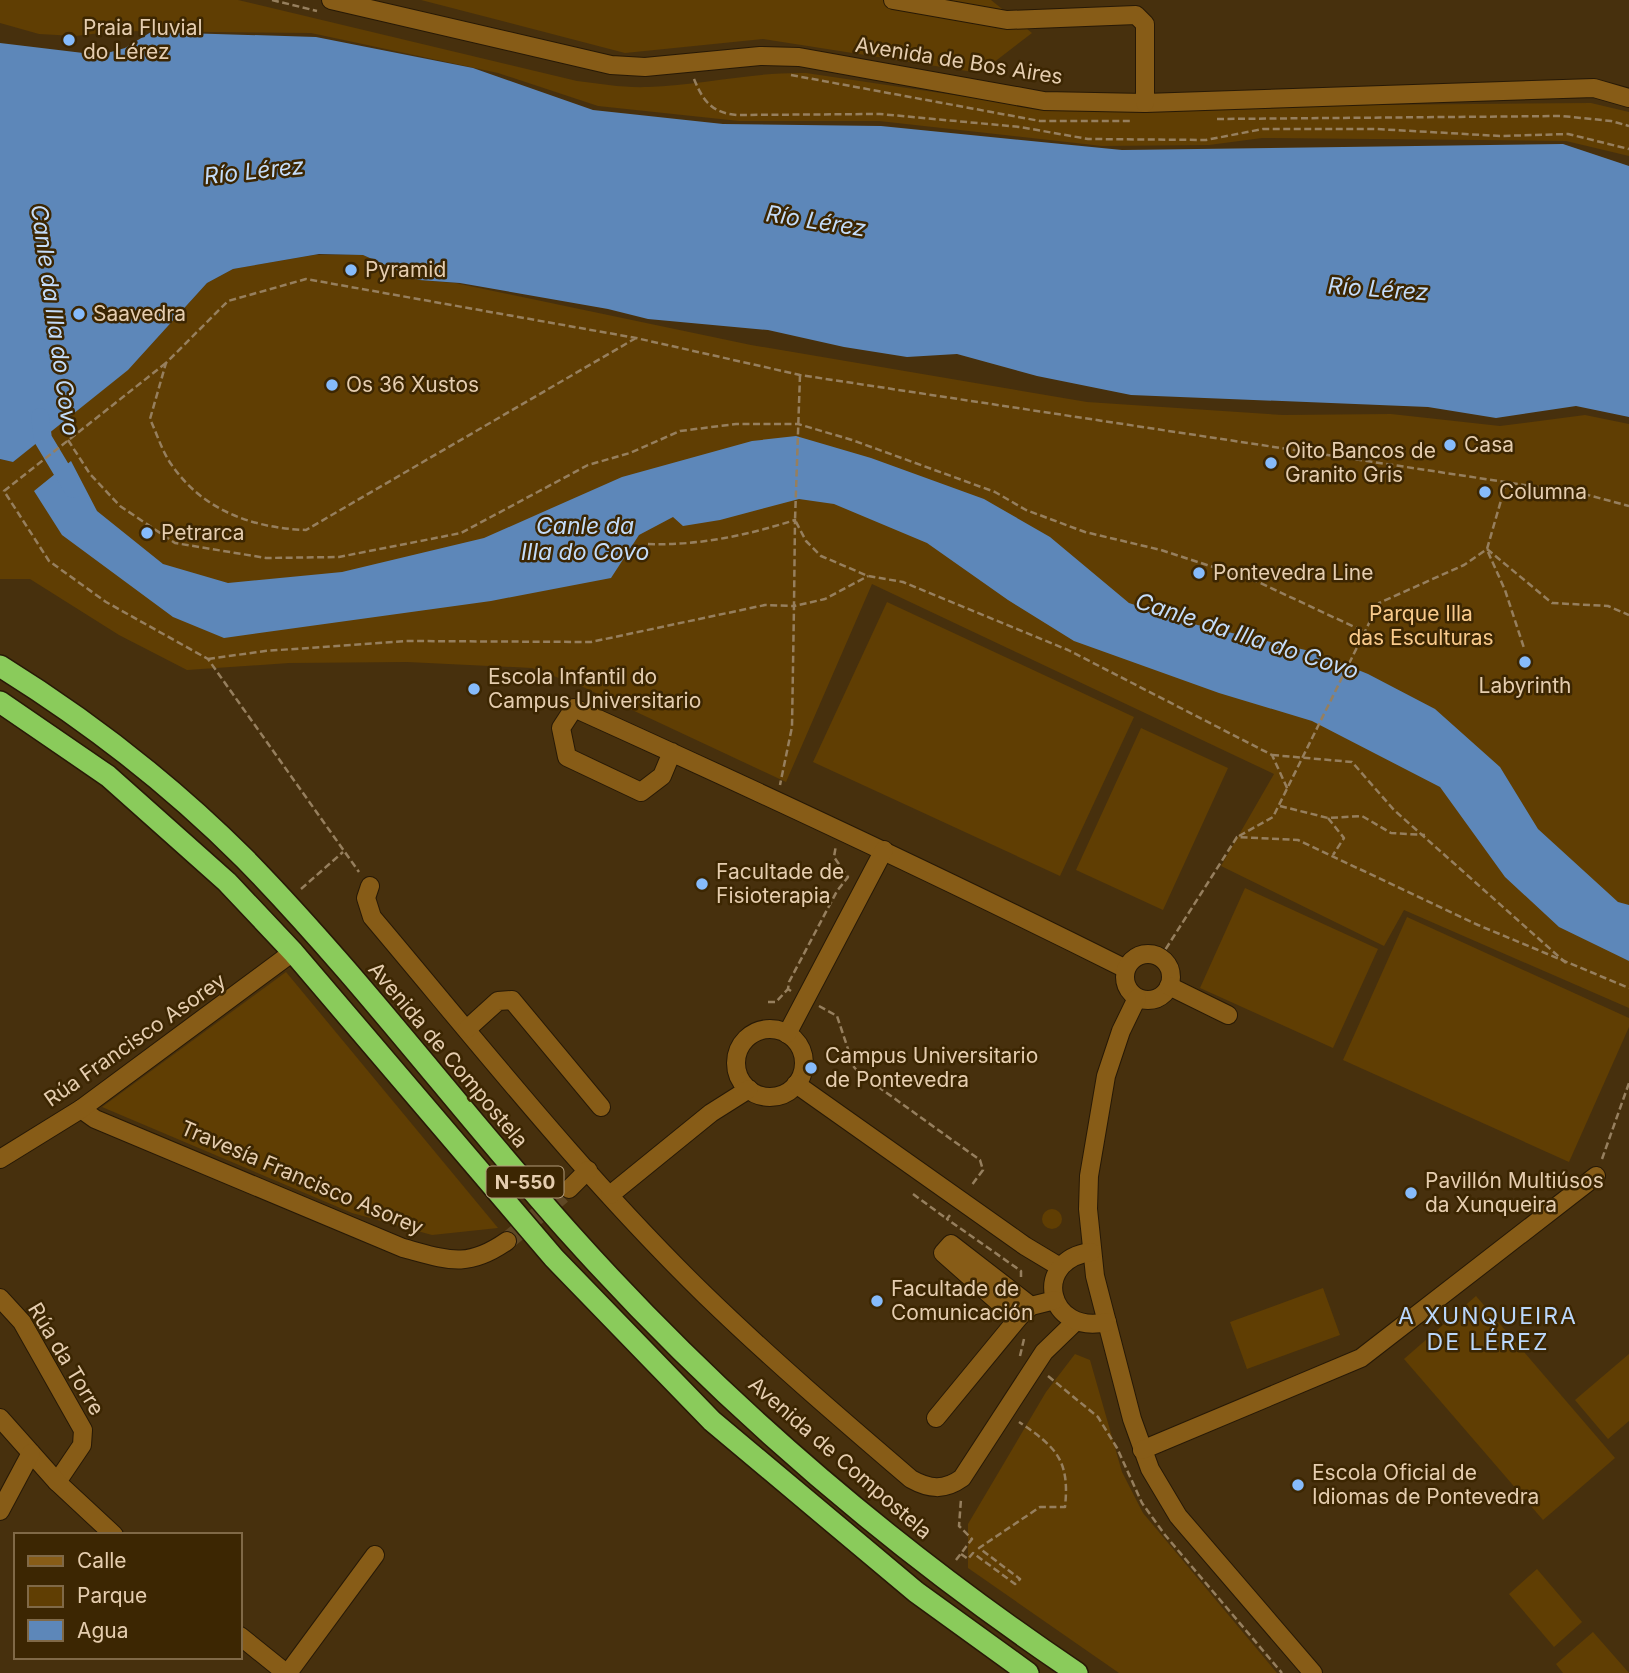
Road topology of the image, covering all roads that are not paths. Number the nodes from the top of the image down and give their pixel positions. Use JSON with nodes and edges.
{"nodes":[{"id":1,"x":331,"y":0,"type":"edge"},
{"id":2,"x":893,"y":0,"type":"edge"},
{"id":3,"x":1629,"y":98,"type":"edge"},
{"id":4,"x":1145,"y":103,"type":"junction"},
{"id":5,"x":0,"y":666,"type":"edge"},
{"id":6,"x":0,"y":702,"type":"edge"},
{"id":7,"x":672,"y":752,"type":"junction"},
{"id":8,"x":884,"y":850,"type":"junction"},
{"id":9,"x":370,"y":886,"type":"road end"},
{"id":10,"x":293,"y":952,"type":"junction"},
{"id":11,"x":1126,"y":969,"type":"junction"},
{"id":12,"x":1169,"y":986,"type":"junction"},
{"id":13,"x":1137,"y":998,"type":"junction"},
{"id":14,"x":1228,"y":1015,"type":"dead end"},
{"id":15,"x":467,"y":1029,"type":"junction"},
{"id":16,"x":787,"y":1034,"type":"junction"},
{"id":17,"x":796,"y":1084,"type":"junction"},
{"id":18,"x":749,"y":1089,"type":"junction"},
{"id":19,"x":601,"y":1107,"type":"dead end"},
{"id":20,"x":81,"y":1109,"type":"junction"},
{"id":21,"x":0,"y":1159,"type":"edge"},
{"id":22,"x":587,"y":1170,"type":"junction"},
{"id":23,"x":1596,"y":1176,"type":"road end"},
{"id":24,"x":569,"y":1189,"type":"tunnel mouth"},
{"id":25,"x":610,"y":1195,"type":"junction"},
{"id":26,"x":507,"y":1241,"type":"tunnel mouth"},
{"id":27,"x":1091,"y":1252,"type":"junction"},
{"id":28,"x":1060,"y":1267,"type":"junction"},
{"id":29,"x":0,"y":1297,"type":"edge"},
{"id":30,"x":1055,"y":1300,"type":"junction"},
{"id":31,"x":1075,"y":1322,"type":"junction"},
{"id":32,"x":1107,"y":1322,"type":"junction"},
{"id":33,"x":0,"y":1418,"type":"edge"},
{"id":34,"x":936,"y":1418,"type":"dead end"},
{"id":35,"x":1142,"y":1450,"type":"junction"},
{"id":36,"x":32,"y":1453,"type":"junction"},
{"id":37,"x":57,"y":1482,"type":"junction"},
{"id":38,"x":0,"y":1511,"type":"edge"},
{"id":39,"x":112,"y":1533,"type":"edge"},
{"id":40,"x":375,"y":1555,"type":"dead end"},
{"id":41,"x":242,"y":1638,"type":"edge"},
{"id":42,"x":287,"y":1673,"type":"edge"},
{"id":43,"x":1028,"y":1673,"type":"edge"},
{"id":44,"x":1077,"y":1673,"type":"edge"},
{"id":45,"x":1313,"y":1673,"type":"edge"}],
"edges":[{"from":1,"to":4,"type":"street","name":"Avenida de Bos Aires"},
{"from":2,"to":4,"type":"street"},
{"from":3,"to":4,"type":"street","name":"Avenida de Bos Aires"},
{"from":5,"to":44,"type":"highway","name":"Avenida de Compostela","number":"N-550"},
{"from":6,"to":10,"type":"highway","number":"N-550"},
{"from":7,"to":7,"type":"street"},
{"from":7,"to":8,"type":"street"},
{"from":8,"to":11,"type":"street"},
{"from":8,"to":16,"type":"street"},
{"from":9,"to":15,"type":"street"},
{"from":10,"to":20,"type":"street","name":"Rúa Francisco Asorey"},
{"from":10,"to":43,"type":"highway","number":"N-550"},
{"from":11,"to":12,"type":"street"},
{"from":11,"to":13,"type":"street"},
{"from":12,"to":13,"type":"street"},
{"from":12,"to":14,"type":"street"},
{"from":13,"to":27,"type":"street"},
{"from":15,"to":19,"type":"street"},
{"from":15,"to":22,"type":"street"},
{"from":16,"to":17,"type":"street"},
{"from":16,"to":18,"type":"street"},
{"from":17,"to":18,"type":"street"},
{"from":17,"to":28,"type":"street"},
{"from":18,"to":25,"type":"street"},
{"from":20,"to":21,"type":"street","name":"Rúa Francisco Asorey"},
{"from":20,"to":26,"type":"street","name":"Travesía Francisco Asorey"},
{"from":22,"to":24,"type":"street"},
{"from":22,"to":25,"type":"street"},
{"from":23,"to":35,"type":"street"},
{"from":25,"to":31,"type":"street"},
{"from":27,"to":28,"type":"street"},
{"from":27,"to":32,"type":"street"},
{"from":28,"to":30,"type":"street"},
{"from":29,"to":37,"type":"street","name":"Rúa da Torre"},
{"from":30,"to":31,"type":"street"},
{"from":30,"to":34,"type":"street"},
{"from":31,"to":32,"type":"street"},
{"from":32,"to":35,"type":"street"},
{"from":33,"to":36,"type":"street"},
{"from":35,"to":45,"type":"street"},
{"from":36,"to":37,"type":"street"},
{"from":36,"to":38,"type":"street"},
{"from":37,"to":39,"type":"street"},
{"from":40,"to":42,"type":"street"},
{"from":41,"to":42,"type":"street"}]}
